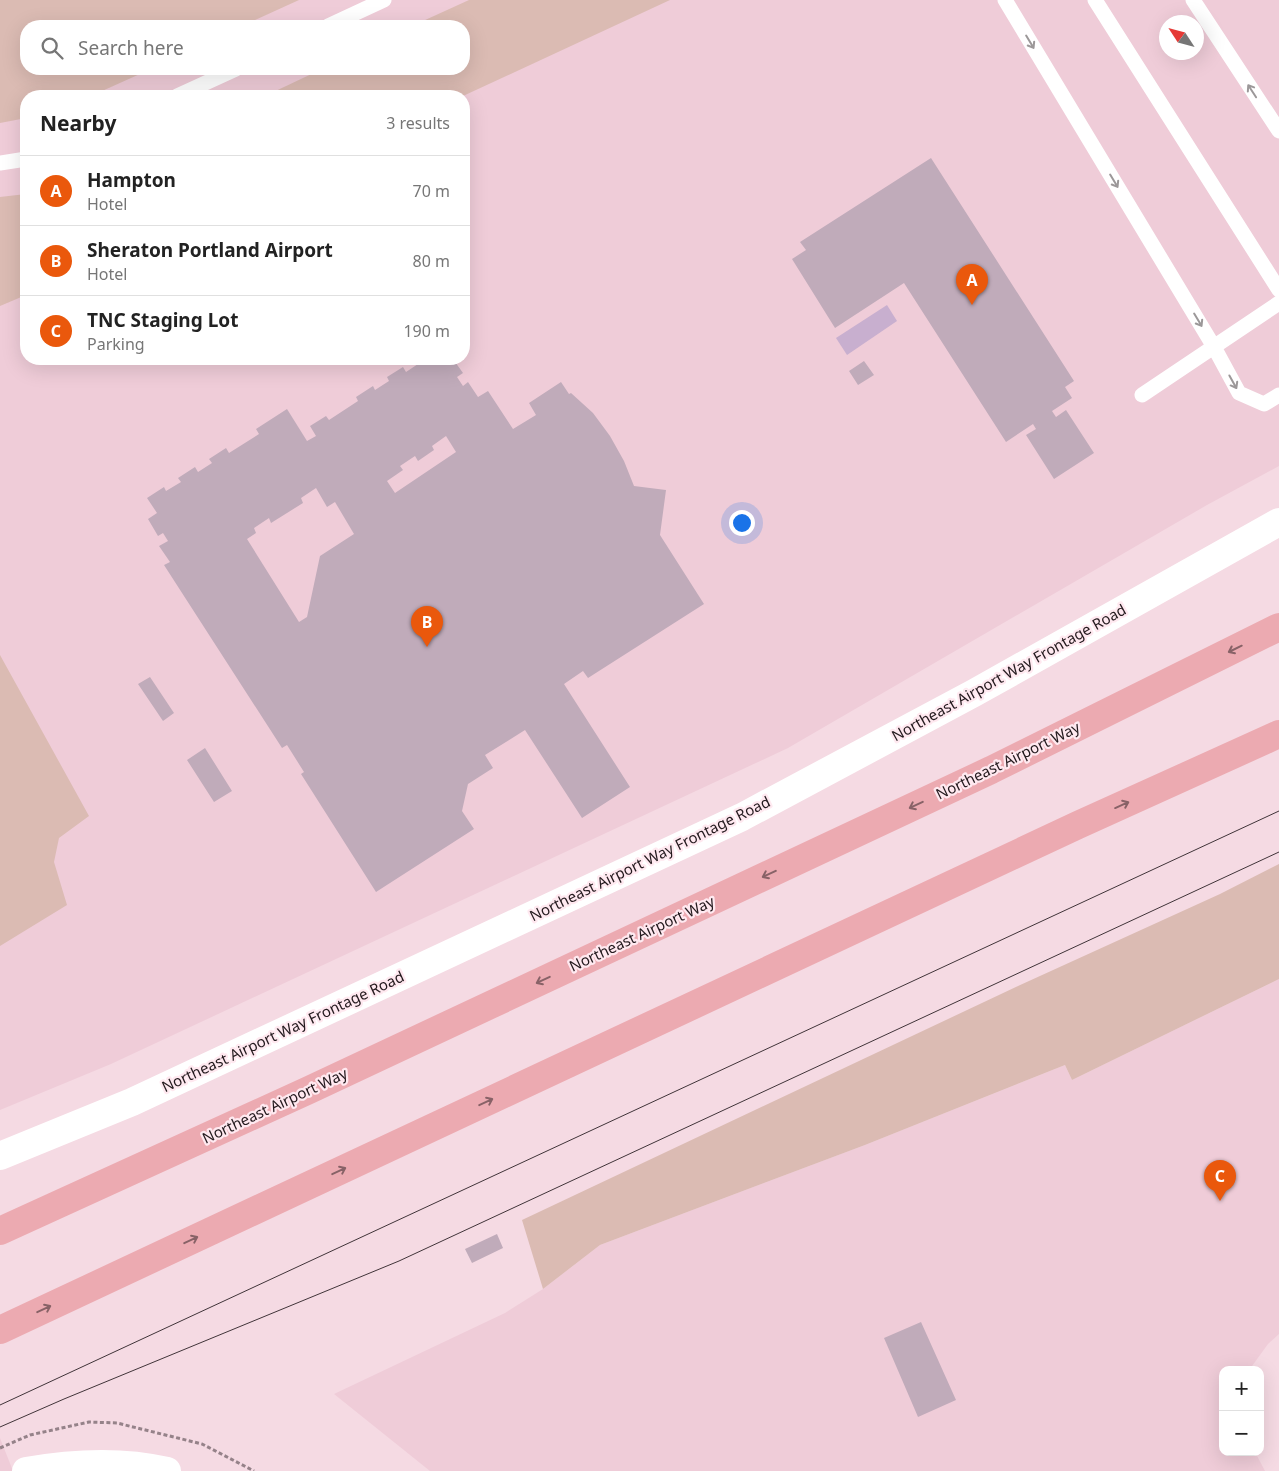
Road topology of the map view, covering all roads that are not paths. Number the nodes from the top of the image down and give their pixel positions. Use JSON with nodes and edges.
{"nodes":[{"id":1,"x":384,"y":0,"type":"edge"},
{"id":2,"x":1005,"y":0,"type":"edge"},
{"id":3,"x":1095,"y":0,"type":"edge"},
{"id":4,"x":1193,"y":0,"type":"edge"},
{"id":5,"x":341,"y":20,"type":"edge"},
{"id":6,"x":223,"y":75,"type":"edge"},
{"id":7,"x":190,"y":90,"type":"edge"},
{"id":8,"x":1279,"y":131,"type":"edge"},
{"id":9,"x":20,"y":160,"type":"edge"},
{"id":10,"x":0,"y":163,"type":"edge"},
{"id":11,"x":1279,"y":290,"type":"edge"},
{"id":12,"x":1279,"y":303,"type":"edge"},
{"id":13,"x":1214,"y":347,"type":"junction"},
{"id":14,"x":1142,"y":395,"type":"dead end"},
{"id":15,"x":1279,"y":395,"type":"edge"},
{"id":16,"x":1279,"y":522,"type":"edge"},
{"id":17,"x":1279,"y":628,"type":"edge"},
{"id":18,"x":1279,"y":734,"type":"edge"},
{"id":19,"x":0,"y":1156,"type":"edge"},
{"id":20,"x":0,"y":1231,"type":"edge"},
{"id":21,"x":0,"y":1330,"type":"edge"},
{"id":22,"x":26,"y":1471,"type":"edge"},
{"id":23,"x":167,"y":1471,"type":"edge"}],
"edges":[{"from":1,"to":5,"type":"lane"},
{"from":2,"to":13,"type":"lane","one_way":true},
{"from":3,"to":11,"type":"lane"},
{"from":8,"to":4,"type":"lane","one_way":true},
{"from":6,"to":7,"type":"lane"},
{"from":9,"to":10,"type":"lane"},
{"from":12,"to":13,"type":"lane"},
{"from":13,"to":14,"type":"lane"},
{"from":13,"to":15,"type":"lane","one_way":true},
{"from":16,"to":19,"type":"street","name":"Northeast Airport Way Frontage Road"},
{"from":17,"to":20,"type":"main road","name":"Northeast Airport Way","one_way":true},
{"from":21,"to":18,"type":"main road","one_way":true},
{"from":22,"to":23,"type":"street"}]}
